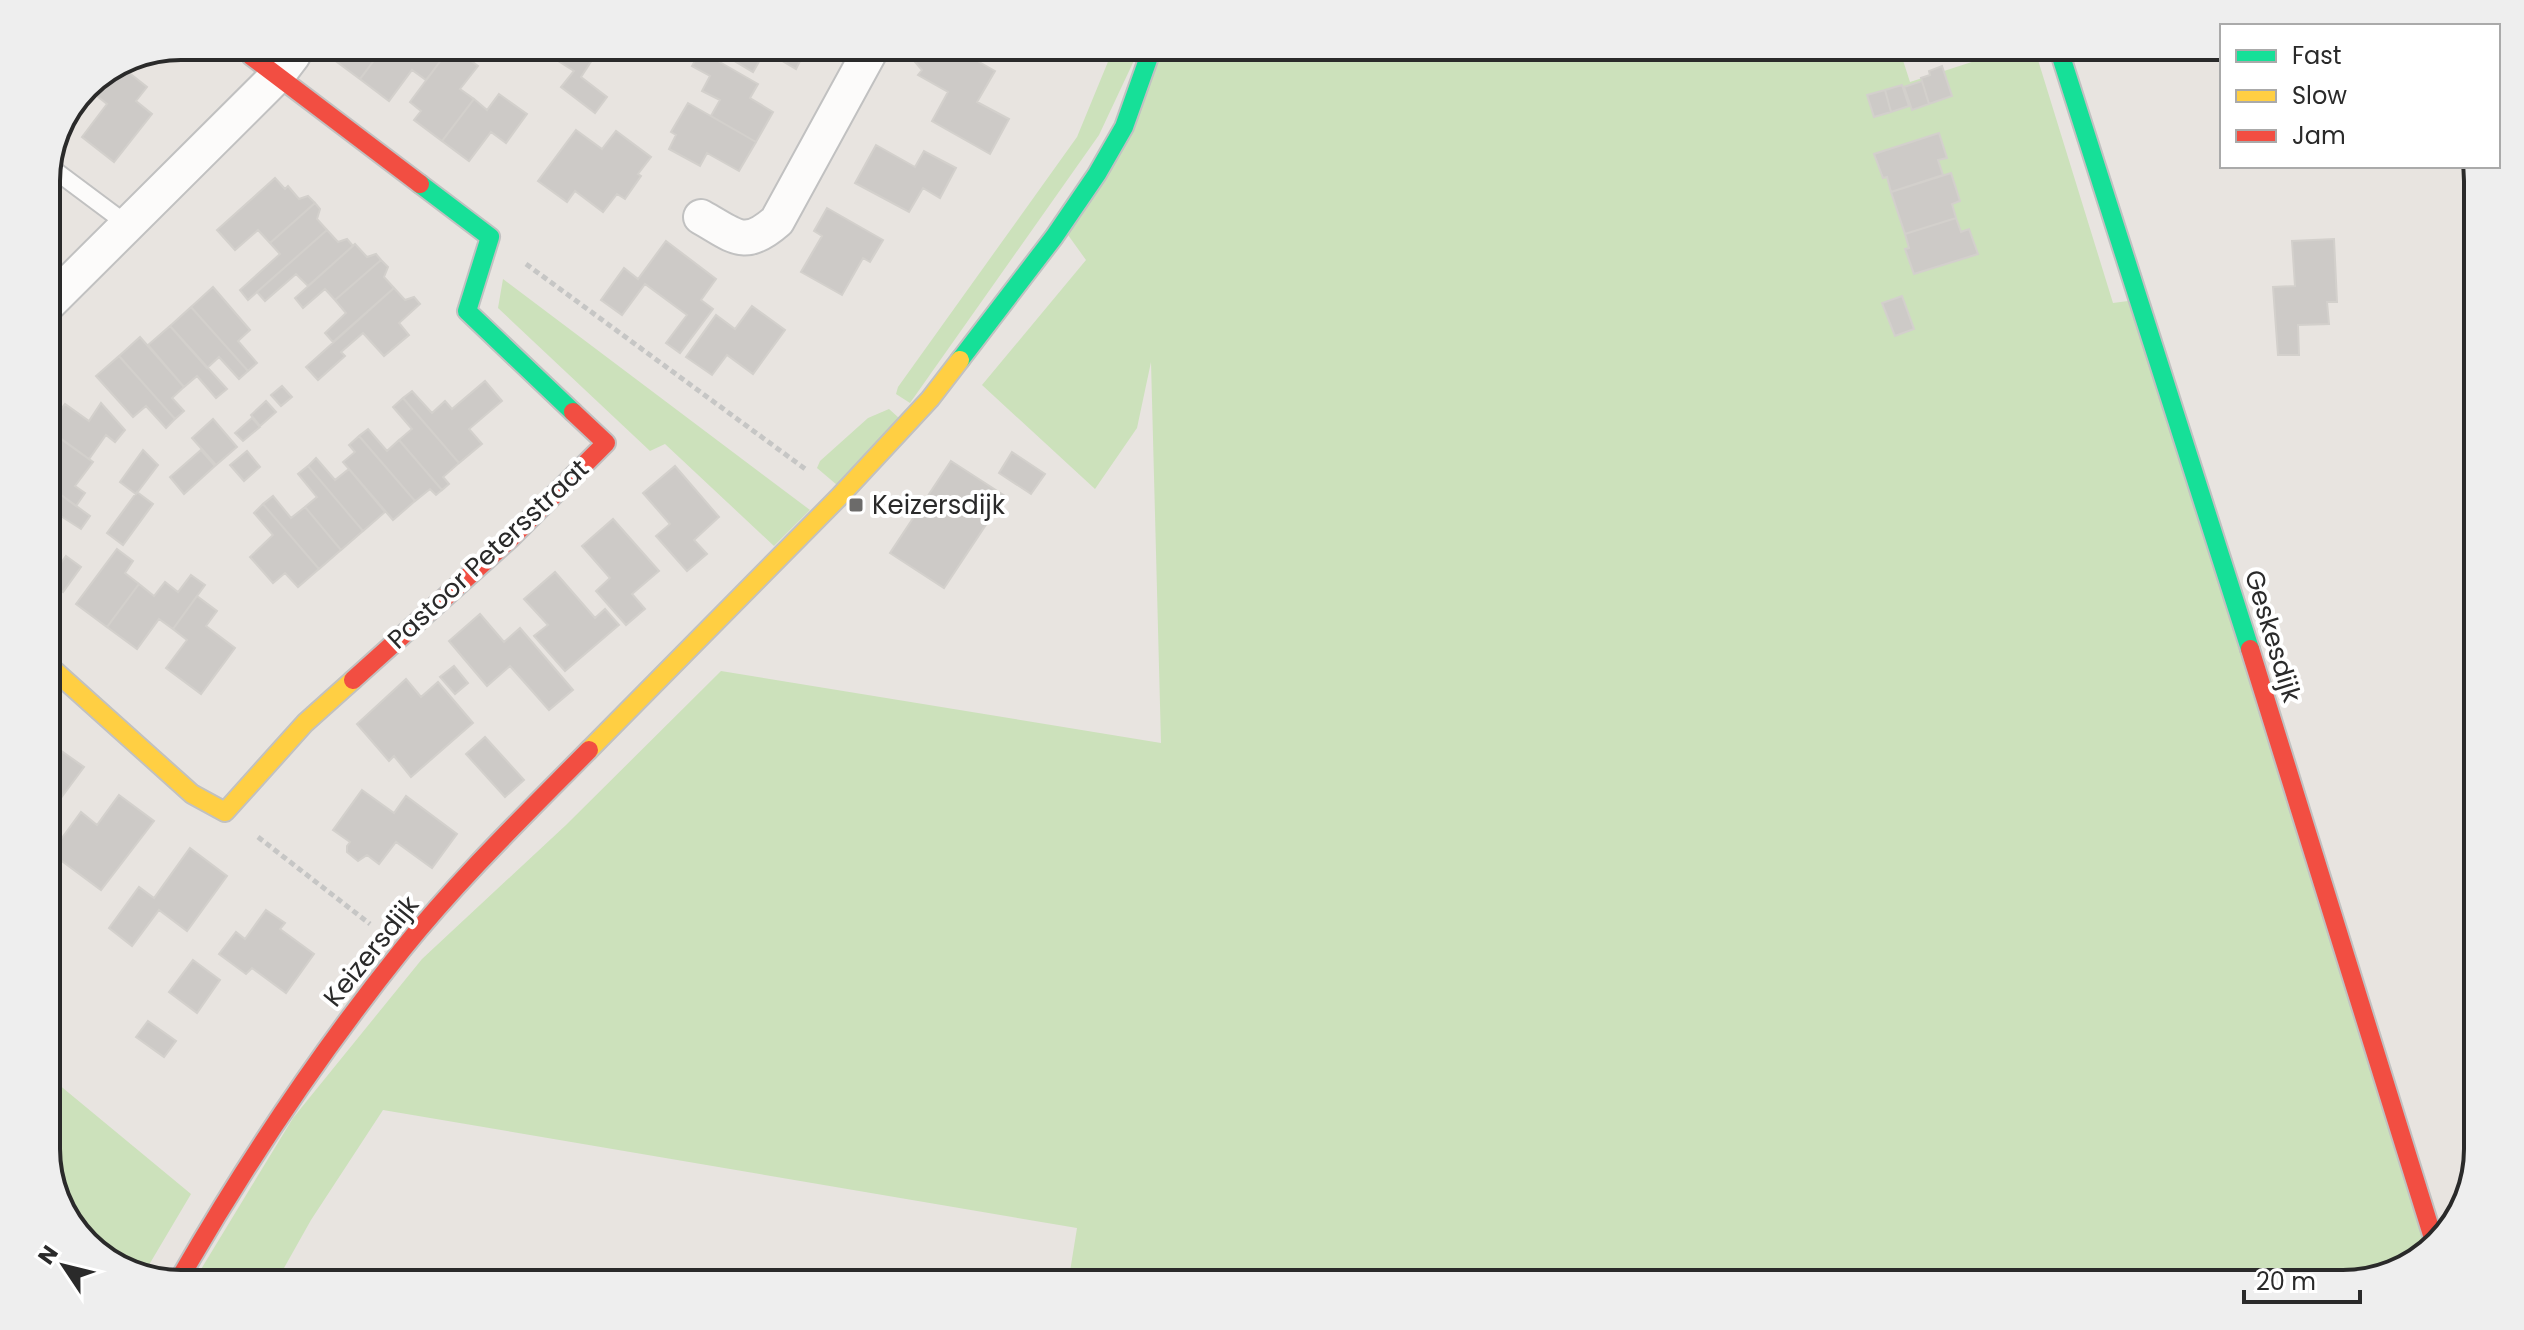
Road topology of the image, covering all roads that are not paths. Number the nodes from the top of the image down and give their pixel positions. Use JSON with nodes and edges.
{"nodes":[{"id":1,"x":865,"y":60,"type":"edge"},
{"id":2,"x":1148,"y":60,"type":"edge"},
{"id":3,"x":2062,"y":60,"type":"edge"},
{"id":4,"x":273,"y":62,"type":"edge"},
{"id":5,"x":60,"y":174,"type":"edge"},
{"id":6,"x":701,"y":217,"type":"dead end"},
{"id":7,"x":128,"y":225,"type":"junction"},
{"id":8,"x":60,"y":292,"type":"edge"},
{"id":9,"x":60,"y":676,"type":"edge"},
{"id":10,"x":2431,"y":1232,"type":"edge"},
{"id":11,"x":184,"y":1270,"type":"edge"}],
"edges":[{"from":1,"to":6,"type":"street"},
{"from":2,"to":11,"type":"street","name":"Keizersdijk"},
{"from":3,"to":10,"type":"street","name":"Geskesdijk"},
{"from":4,"to":7,"type":"street"},
{"from":4,"to":9,"type":"street","name":"Pastoor Petersstraat"},
{"from":5,"to":7,"type":"lane"},
{"from":7,"to":8,"type":"street"}]}
